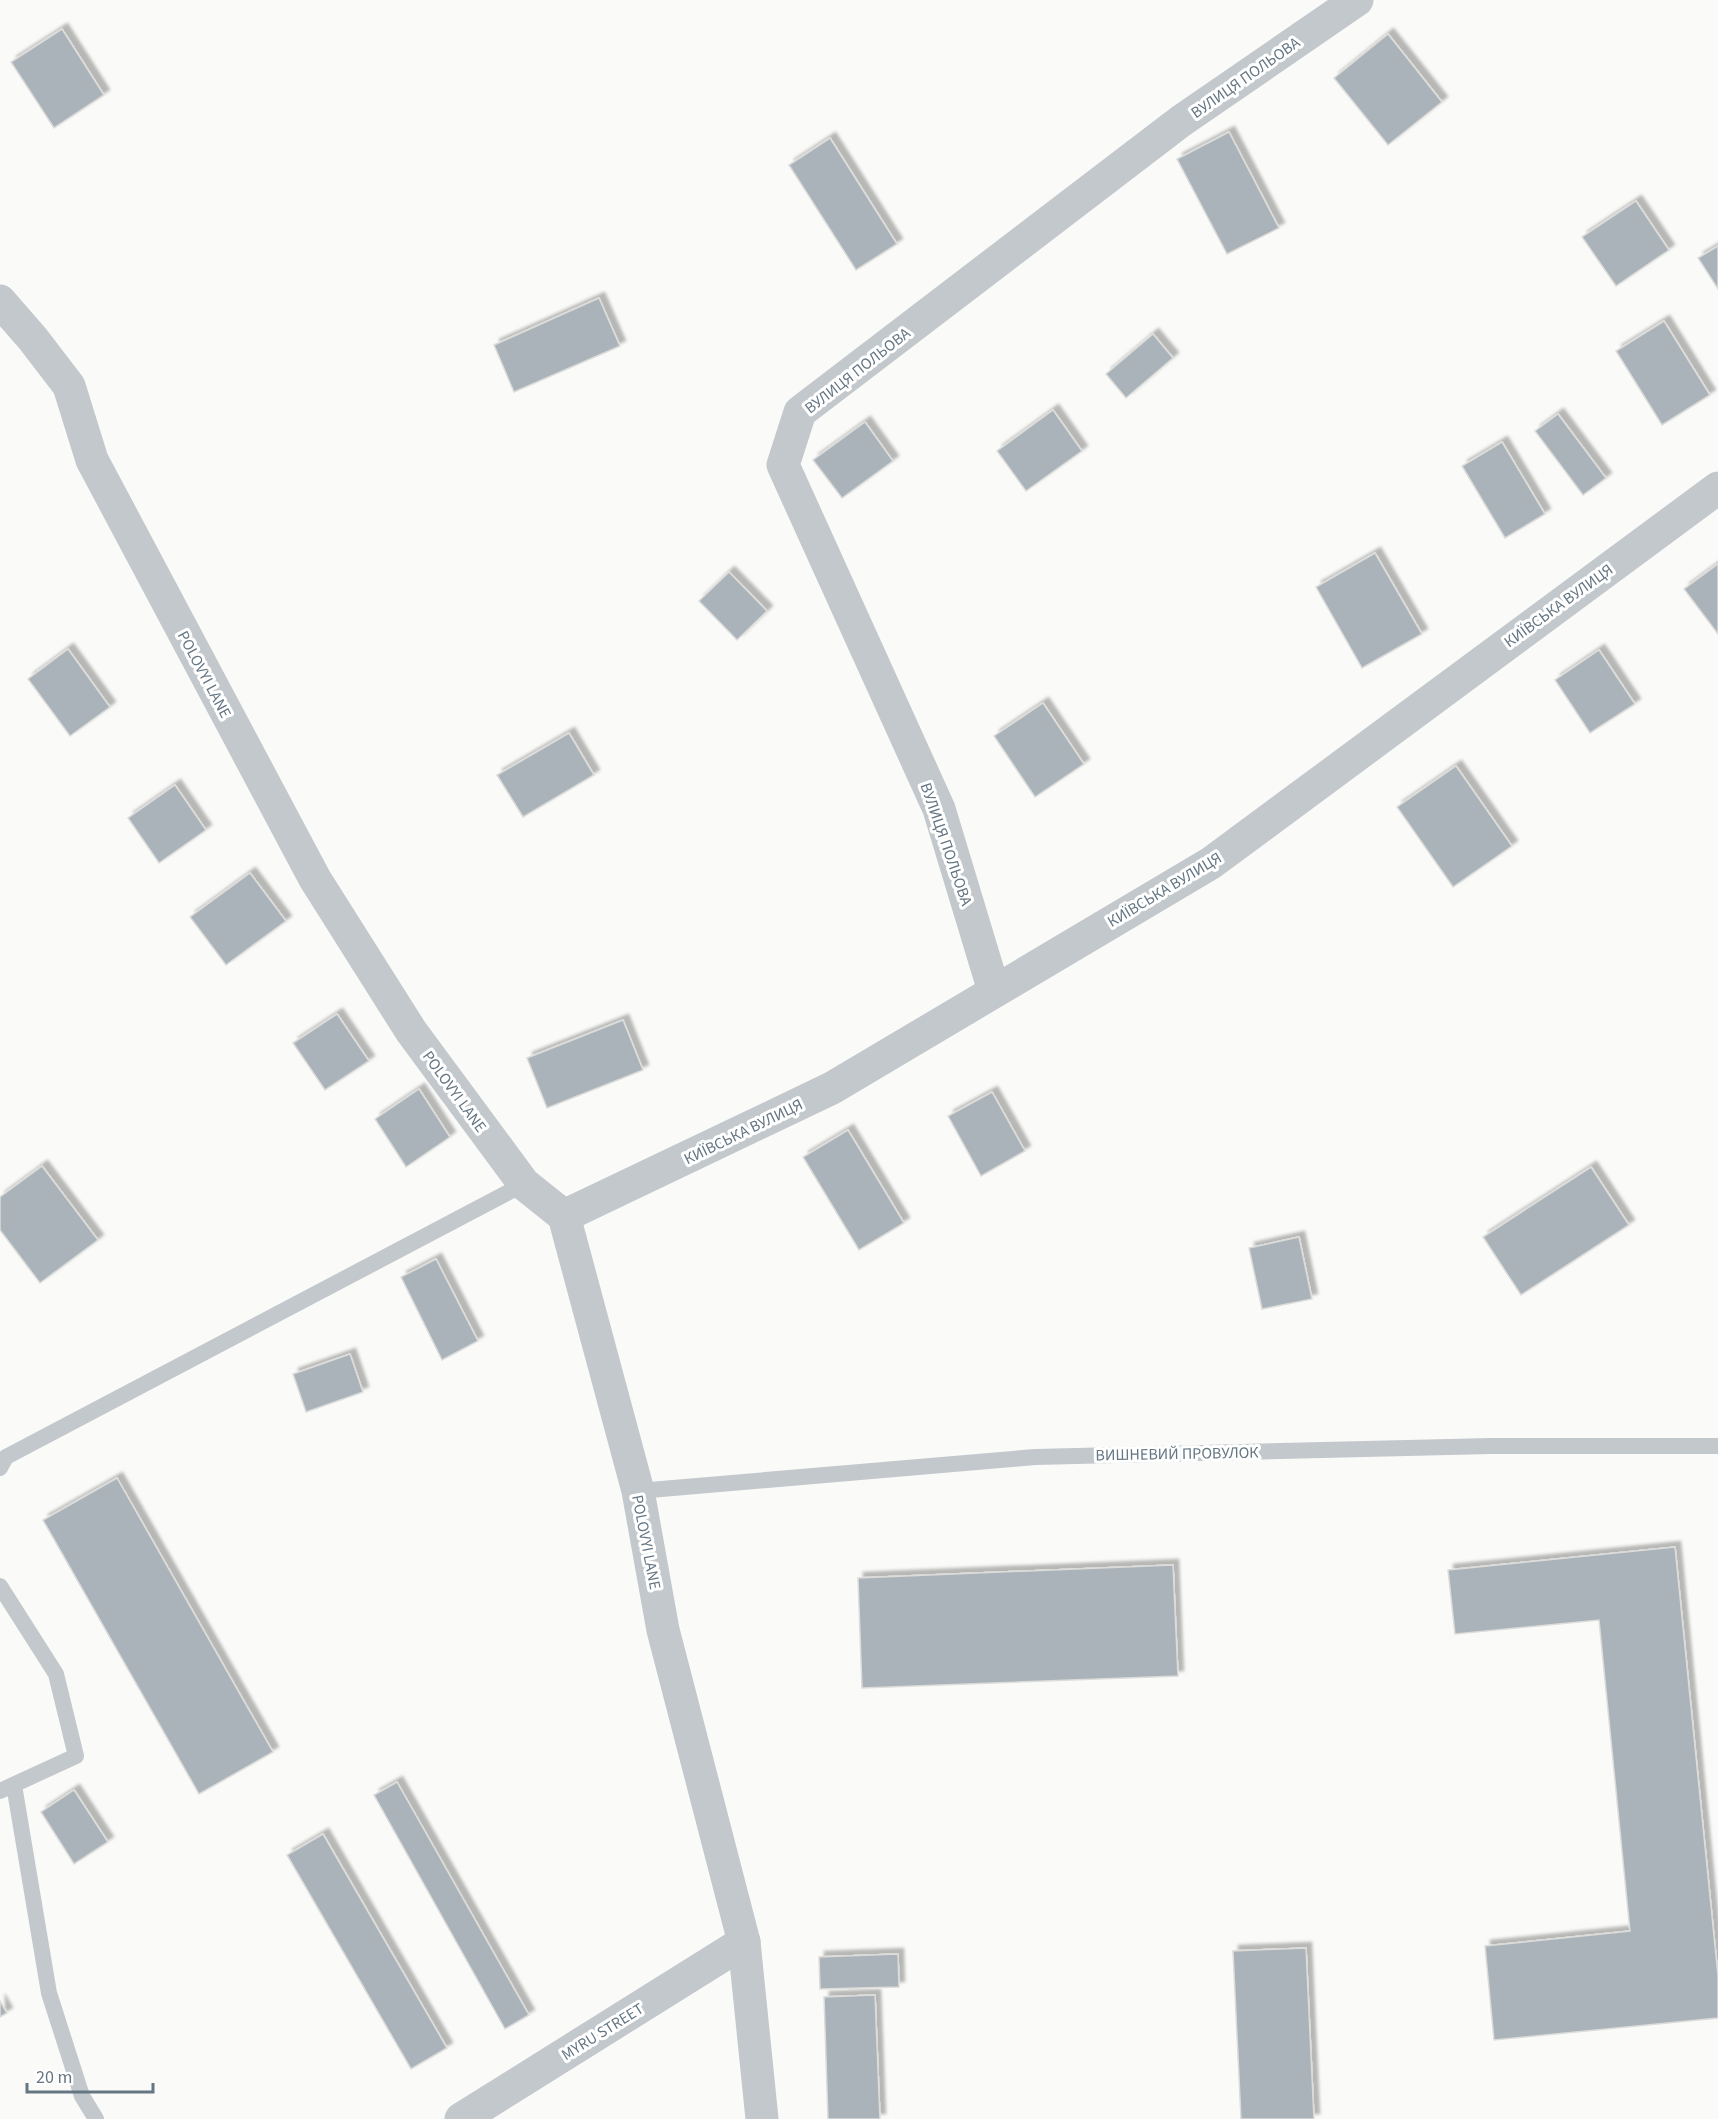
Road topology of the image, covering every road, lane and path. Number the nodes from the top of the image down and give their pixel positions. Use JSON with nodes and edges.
{"nodes":[{"id":1,"x":1357,"y":0,"type":"edge"},
{"id":2,"x":0,"y":301,"type":"edge"},
{"id":3,"x":1718,"y":488,"type":"edge"},
{"id":4,"x":994,"y":991,"type":"junction"},
{"id":5,"x":524,"y":1184,"type":"junction"},
{"id":6,"x":564,"y":1216,"type":"junction"},
{"id":7,"x":1718,"y":1446,"type":"edge"},
{"id":8,"x":0,"y":1468,"type":"edge"},
{"id":9,"x":638,"y":1491,"type":"junction"},
{"id":10,"x":0,"y":1586,"type":"edge"},
{"id":11,"x":7,"y":1788,"type":"edge"},
{"id":12,"x":744,"y":1942,"type":"junction"},
{"id":13,"x":96,"y":2119,"type":"edge"},
{"id":14,"x":460,"y":2119,"type":"edge"},
{"id":15,"x":762,"y":2119,"type":"edge"}],
"edges":[{"from":1,"to":4,"type":"street","name":"ВУЛИЦЯ ПОЛЬОВА"},
{"from":2,"to":5,"type":"street","name":"POLOVYI LANE"},
{"from":3,"to":4,"type":"street","name":"КИЇВСЬКА ВУЛИЦЯ"},
{"from":4,"to":6,"type":"street","name":"КИЇВСЬКА ВУЛИЦЯ"},
{"from":5,"to":6,"type":"street","name":"POLOVYI LANE"},
{"from":5,"to":8,"type":"lane"},
{"from":6,"to":9,"type":"street","name":"POLOVYI LANE"},
{"from":7,"to":9,"type":"lane","name":"ВИШНЕВИЙ ПРОВУЛОК"},
{"from":9,"to":12,"type":"street","name":"POLOVYI LANE"},
{"from":10,"to":11,"type":"lane"},
{"from":11,"to":13,"type":"lane"},
{"from":12,"to":14,"type":"street","name":"MYRU STREET"},
{"from":12,"to":15,"type":"street","name":"POLOVYI LANE"}]}
